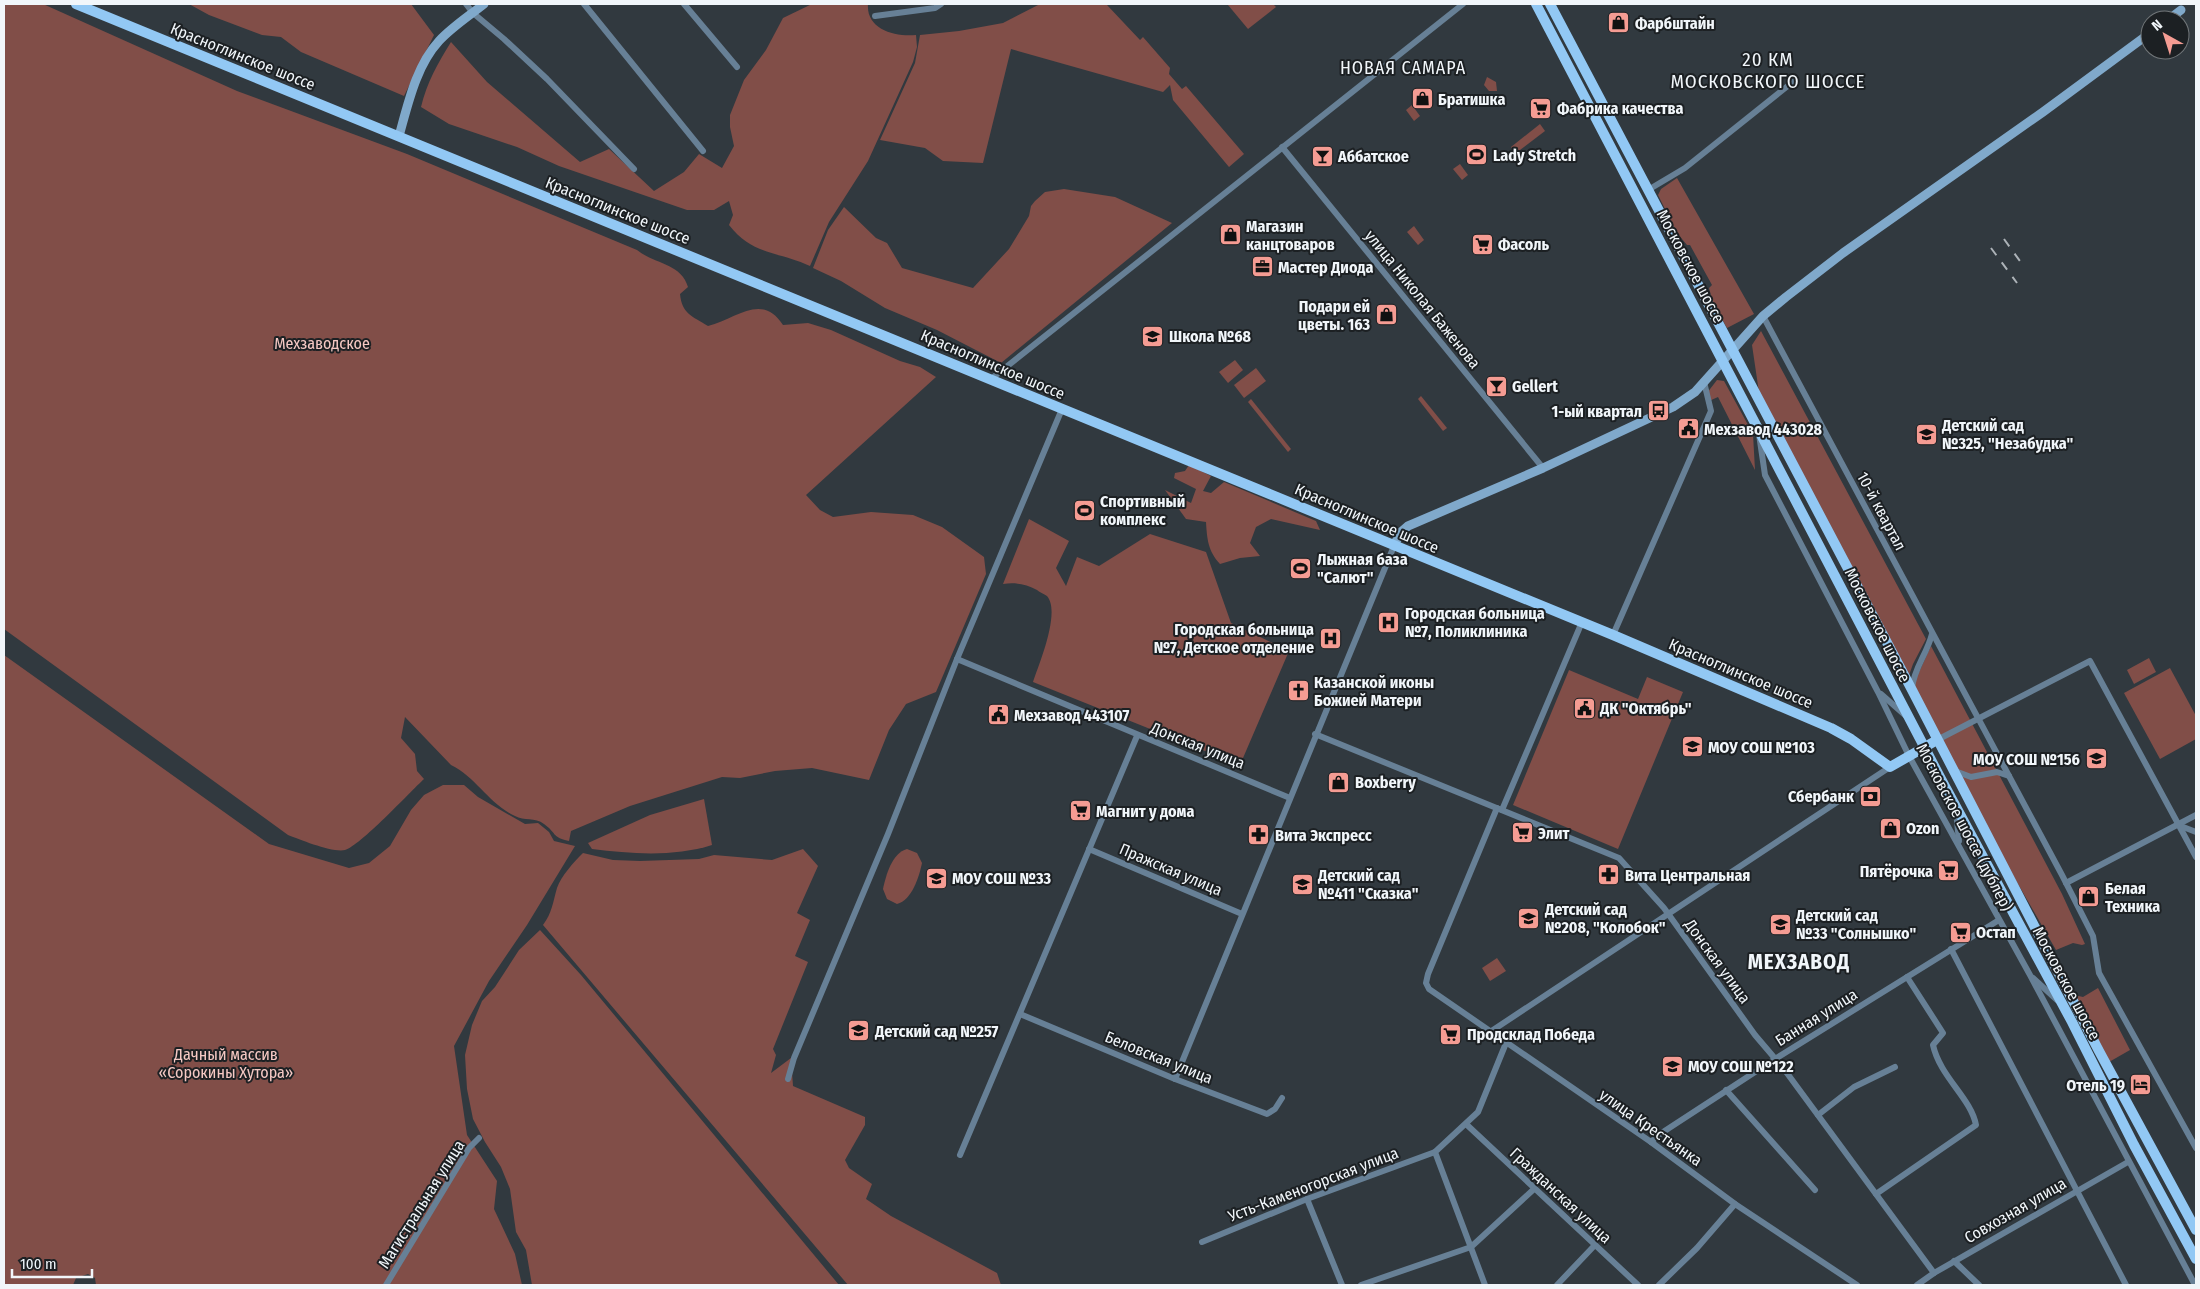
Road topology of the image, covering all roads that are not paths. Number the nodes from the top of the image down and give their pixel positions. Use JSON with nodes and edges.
{"nodes":[{"id":1,"x":76,"y":4,"type":"edge"},
{"id":2,"x":466,"y":4,"type":"edge"},
{"id":3,"x":484,"y":4,"type":"edge"},
{"id":4,"x":584,"y":4,"type":"edge"},
{"id":5,"x":684,"y":4,"type":"edge"},
{"id":6,"x":941,"y":4,"type":"edge"},
{"id":7,"x":1463,"y":4,"type":"edge"},
{"id":8,"x":1536,"y":4,"type":"edge"},
{"id":9,"x":1550,"y":4,"type":"edge"},
{"id":10,"x":472,"y":13,"type":"junction"},
{"id":11,"x":875,"y":16,"type":"dead end"},
{"id":12,"x":2140,"y":40,"type":"edge"},
{"id":13,"x":737,"y":68,"type":"dead end"},
{"id":14,"x":1794,"y":81,"type":"dead end"},
{"id":15,"x":399,"y":136,"type":"junction"},
{"id":16,"x":1282,"y":147,"type":"junction"},
{"id":17,"x":703,"y":151,"type":"dead end"},
{"id":18,"x":634,"y":169,"type":"dead end"},
{"id":19,"x":1648,"y":190,"type":"junction"},
{"id":20,"x":1763,"y":316,"type":"junction"},
{"id":21,"x":1732,"y":350,"type":"junction"},
{"id":22,"x":1723,"y":360,"type":"junction"},
{"id":23,"x":992,"y":379,"type":"junction"},
{"id":24,"x":1704,"y":382,"type":"junction"},
{"id":25,"x":1062,"y":409,"type":"junction"},
{"id":26,"x":1758,"y":428,"type":"junction"},
{"id":27,"x":1543,"y":468,"type":"junction"},
{"id":28,"x":1394,"y":546,"type":"junction"},
{"id":29,"x":1582,"y":622,"type":"junction"},
{"id":30,"x":1932,"y":634,"type":"junction"},
{"id":31,"x":1613,"y":635,"type":"junction"},
{"id":32,"x":956,"y":659,"type":"junction"},
{"id":33,"x":1912,"y":690,"type":"junction"},
{"id":34,"x":1878,"y":692,"type":"junction"},
{"id":35,"x":1978,"y":717,"type":"junction"},
{"id":36,"x":1910,"y":719,"type":"junction"},
{"id":37,"x":1315,"y":734,"type":"junction"},
{"id":38,"x":1137,"y":736,"type":"junction"},
{"id":39,"x":1937,"y":740,"type":"junction"},
{"id":40,"x":1924,"y":747,"type":"junction"},
{"id":41,"x":1909,"y":756,"type":"junction"},
{"id":42,"x":1890,"y":767,"type":"junction"},
{"id":43,"x":1953,"y":771,"type":"junction"},
{"id":44,"x":2009,"y":776,"type":"junction"},
{"id":45,"x":1290,"y":798,"type":"junction"},
{"id":46,"x":1955,"y":806,"type":"junction"},
{"id":47,"x":1500,"y":809,"type":"junction"},
{"id":48,"x":2196,"y":815,"type":"edge"},
{"id":49,"x":2178,"y":825,"type":"junction"},
{"id":50,"x":2196,"y":832,"type":"edge"},
{"id":51,"x":1960,"y":845,"type":"junction"},
{"id":52,"x":1089,"y":849,"type":"junction"},
{"id":53,"x":2196,"y":857,"type":"edge"},
{"id":54,"x":2066,"y":883,"type":"junction"},
{"id":55,"x":1667,"y":913,"type":"junction"},
{"id":56,"x":1242,"y":914,"type":"junction"},
{"id":57,"x":1999,"y":920,"type":"junction"},
{"id":58,"x":1952,"y":949,"type":"junction"},
{"id":59,"x":2030,"y":975,"type":"junction"},
{"id":60,"x":1908,"y":977,"type":"junction"},
{"id":61,"x":2060,"y":1002,"type":"junction"},
{"id":62,"x":1020,"y":1014,"type":"junction"},
{"id":63,"x":1490,"y":1032,"type":"junction"},
{"id":64,"x":1506,"y":1043,"type":"junction"},
{"id":65,"x":1775,"y":1059,"type":"junction"},
{"id":66,"x":1895,"y":1067,"type":"dead end"},
{"id":67,"x":788,"y":1079,"type":"dead end"},
{"id":68,"x":1175,"y":1079,"type":"junction"},
{"id":69,"x":1726,"y":1090,"type":"junction"},
{"id":70,"x":1282,"y":1098,"type":"dead end"},
{"id":71,"x":2130,"y":1109,"type":"junction"},
{"id":72,"x":1818,"y":1114,"type":"junction"},
{"id":73,"x":2121,"y":1116,"type":"junction"},
{"id":74,"x":1466,"y":1124,"type":"junction"},
{"id":75,"x":2139,"y":1126,"type":"junction"},
{"id":76,"x":2128,"y":1131,"type":"junction"},
{"id":77,"x":479,"y":1138,"type":"dead end"},
{"id":78,"x":1651,"y":1142,"type":"junction"},
{"id":79,"x":2196,"y":1148,"type":"edge"},
{"id":80,"x":1435,"y":1152,"type":"junction"},
{"id":81,"x":960,"y":1155,"type":"dead end"},
{"id":82,"x":2128,"y":1162,"type":"junction"},
{"id":83,"x":1534,"y":1188,"type":"junction"},
{"id":84,"x":1815,"y":1190,"type":"dead end"},
{"id":85,"x":2078,"y":1191,"type":"junction"},
{"id":86,"x":1876,"y":1194,"type":"junction"},
{"id":87,"x":1307,"y":1199,"type":"junction"},
{"id":88,"x":1735,"y":1204,"type":"junction"},
{"id":89,"x":2196,"y":1230,"type":"edge"},
{"id":90,"x":1202,"y":1242,"type":"dead end"},
{"id":91,"x":1471,"y":1246,"type":"junction"},
{"id":92,"x":1594,"y":1246,"type":"junction"},
{"id":93,"x":2196,"y":1259,"type":"edge"},
{"id":94,"x":1954,"y":1261,"type":"junction"},
{"id":95,"x":1934,"y":1273,"type":"junction"},
{"id":96,"x":386,"y":1285,"type":"edge"},
{"id":97,"x":1342,"y":1285,"type":"edge"},
{"id":98,"x":1361,"y":1285,"type":"edge"},
{"id":99,"x":1485,"y":1285,"type":"edge"},
{"id":100,"x":1557,"y":1285,"type":"edge"},
{"id":101,"x":1638,"y":1285,"type":"edge"},
{"id":102,"x":1660,"y":1285,"type":"edge"},
{"id":103,"x":1857,"y":1285,"type":"edge"},
{"id":104,"x":1917,"y":1285,"type":"edge"},
{"id":105,"x":1979,"y":1285,"type":"edge"},
{"id":106,"x":2126,"y":1285,"type":"edge"},
{"id":107,"x":2195,"y":1285,"type":"edge"}],
"edges":[{"from":1,"to":15,"type":"main road","name":"Красноглинское шоссе"},
{"from":2,"to":10,"type":"street"},
{"from":3,"to":10,"type":"street"},
{"from":4,"to":17,"type":"street"},
{"from":5,"to":13,"type":"street"},
{"from":6,"to":11,"type":"street"},
{"from":7,"to":16,"type":"street"},
{"from":8,"to":22,"type":"main road","name":"Московское шоссе"},
{"from":9,"to":19,"type":"main road","name":"Московское шоссе"},
{"from":10,"to":15,"type":"street"},
{"from":10,"to":18,"type":"street"},
{"from":12,"to":20,"type":"street"},
{"from":14,"to":19,"type":"street"},
{"from":15,"to":23,"type":"main road","name":"Красноглинское шоссе"},
{"from":16,"to":23,"type":"street"},
{"from":16,"to":27,"type":"street","name":"улица Николая Баженова"},
{"from":19,"to":21,"type":"main road","name":"Московское шоссе"},
{"from":20,"to":21,"type":"street"},
{"from":20,"to":30,"type":"street","name":"10-й квартал"},
{"from":21,"to":22,"type":"street"},
{"from":21,"to":33,"type":"main road","name":"Московское шоссе"},
{"from":22,"to":24,"type":"street"},
{"from":22,"to":26,"type":"main road","name":"Московское шоссе"},
{"from":23,"to":25,"type":"main road","name":"Красноглинское шоссе"},
{"from":24,"to":27,"type":"street"},
{"from":24,"to":31,"type":"street"},
{"from":25,"to":28,"type":"main road","name":"Красноглинское шоссе"},
{"from":25,"to":32,"type":"street"},
{"from":26,"to":34,"type":"street","name":"Московское шоссе (дублер)"},
{"from":26,"to":36,"type":"main road","name":"Московское шоссе"},
{"from":27,"to":28,"type":"street"},
{"from":28,"to":29,"type":"main road","name":"Красноглинское шоссе"},
{"from":28,"to":37,"type":"street"},
{"from":29,"to":31,"type":"main road","name":"Красноглинское шоссе"},
{"from":29,"to":47,"type":"street"},
{"from":30,"to":33,"type":"street"},
{"from":30,"to":35,"type":"street","name":"10-й квартал"},
{"from":31,"to":42,"type":"main road","name":"Красноглинское шоссе"},
{"from":32,"to":38,"type":"street","name":"Донская улица"},
{"from":32,"to":67,"type":"street"},
{"from":33,"to":39,"type":"main road","name":"Московское шоссе"},
{"from":34,"to":36,"type":"street"},
{"from":34,"to":41,"type":"street","name":"Московское шоссе (дублер)"},
{"from":35,"to":39,"type":"street"},
{"from":35,"to":44,"type":"street","name":"10-й квартал"},
{"from":35,"to":49,"type":"street"},
{"from":36,"to":40,"type":"main road","name":"Московское шоссе"},
{"from":37,"to":45,"type":"street"},
{"from":37,"to":47,"type":"street","name":"Донская улица"},
{"from":38,"to":45,"type":"street","name":"Донская улица"},
{"from":38,"to":52,"type":"street"},
{"from":39,"to":40,"type":"main road"},
{"from":39,"to":43,"type":"main road","name":"Московское шоссе"},
{"from":40,"to":41,"type":"main road"},
{"from":40,"to":46,"type":"main road","name":"Московское шоссе"},
{"from":41,"to":42,"type":"main road"},
{"from":41,"to":51,"type":"street","name":"Московское шоссе (дублер)"},
{"from":42,"to":55,"type":"street"},
{"from":43,"to":44,"type":"street"},
{"from":43,"to":71,"type":"main road","name":"Московское шоссе"},
{"from":44,"to":54,"type":"street","name":"10-й квартал"},
{"from":45,"to":56,"type":"street"},
{"from":46,"to":51,"type":"street"},
{"from":46,"to":61,"type":"main road","name":"Московское шоссе"},
{"from":47,"to":55,"type":"street","name":"Донская улица"},
{"from":47,"to":63,"type":"street","name":"улица Крестьянка"},
{"from":48,"to":49,"type":"street"},
{"from":49,"to":50,"type":"street"},
{"from":49,"to":53,"type":"street"},
{"from":49,"to":54,"type":"street"},
{"from":51,"to":57,"type":"street","name":"Московское шоссе (дублер)"},
{"from":52,"to":56,"type":"street","name":"Пражская улица"},
{"from":52,"to":62,"type":"street"},
{"from":54,"to":79,"type":"street","name":"10-й квартал"},
{"from":55,"to":63,"type":"street"},
{"from":55,"to":65,"type":"street","name":"Донская улица"},
{"from":56,"to":68,"type":"street"},
{"from":57,"to":58,"type":"street","name":"Банная улица"},
{"from":57,"to":59,"type":"street","name":"Московское шоссе (дублер)"},
{"from":58,"to":60,"type":"street","name":"Банная улица"},
{"from":58,"to":85,"type":"street"},
{"from":59,"to":61,"type":"street"},
{"from":59,"to":82,"type":"street","name":"Московское шоссе (дублер)"},
{"from":60,"to":65,"type":"street","name":"Банная улица"},
{"from":60,"to":86,"type":"street"},
{"from":61,"to":73,"type":"main road","name":"Московское шоссе"},
{"from":62,"to":68,"type":"street","name":"Беловская улица"},
{"from":62,"to":81,"type":"street"},
{"from":63,"to":64,"type":"street","name":"улица Крестьянка"},
{"from":64,"to":74,"type":"street"},
{"from":64,"to":78,"type":"street","name":"улица Крестьянка"},
{"from":65,"to":69,"type":"street","name":"Банная улица"},
{"from":65,"to":72,"type":"street","name":"Донская улица"},
{"from":66,"to":72,"type":"street"},
{"from":68,"to":70,"type":"street","name":"Беловская улица"},
{"from":69,"to":78,"type":"street","name":"Банная улица"},
{"from":69,"to":84,"type":"street"},
{"from":71,"to":73,"type":"main road"},
{"from":71,"to":75,"type":"main road","name":"Московское шоссе"},
{"from":72,"to":86,"type":"street","name":"Донская улица"},
{"from":73,"to":76,"type":"main road","name":"Московское шоссе"},
{"from":74,"to":80,"type":"street"},
{"from":74,"to":83,"type":"street","name":"Гражданская улица"},
{"from":75,"to":76,"type":"main road"},
{"from":75,"to":89,"type":"main road","name":"Московское шоссе"},
{"from":76,"to":93,"type":"main road","name":"Московское шоссе"},
{"from":77,"to":96,"type":"street","name":"Магистральная улица"},
{"from":78,"to":88,"type":"street","name":"улица Крестьянка"},
{"from":80,"to":87,"type":"street","name":"Усть-Каменогорская улица"},
{"from":80,"to":91,"type":"street"},
{"from":82,"to":85,"type":"street","name":"Совхозная улица"},
{"from":82,"to":107,"type":"street","name":"Московское шоссе (дублер)"},
{"from":83,"to":91,"type":"street"},
{"from":83,"to":92,"type":"street","name":"Гражданская улица"},
{"from":85,"to":94,"type":"street","name":"Совхозная улица"},
{"from":85,"to":106,"type":"street"},
{"from":86,"to":95,"type":"street","name":"Донская улица"},
{"from":87,"to":90,"type":"street","name":"Усть-Каменогорская улица"},
{"from":87,"to":97,"type":"street"},
{"from":88,"to":102,"type":"street"},
{"from":88,"to":103,"type":"street","name":"улица Крестьянка"},
{"from":91,"to":98,"type":"street"},
{"from":91,"to":99,"type":"street"},
{"from":92,"to":100,"type":"street"},
{"from":92,"to":101,"type":"street","name":"Гражданская улица"},
{"from":94,"to":95,"type":"street","name":"Совхозная улица"},
{"from":94,"to":105,"type":"street"},
{"from":95,"to":104,"type":"street","name":"Совхозная улица"}]}
